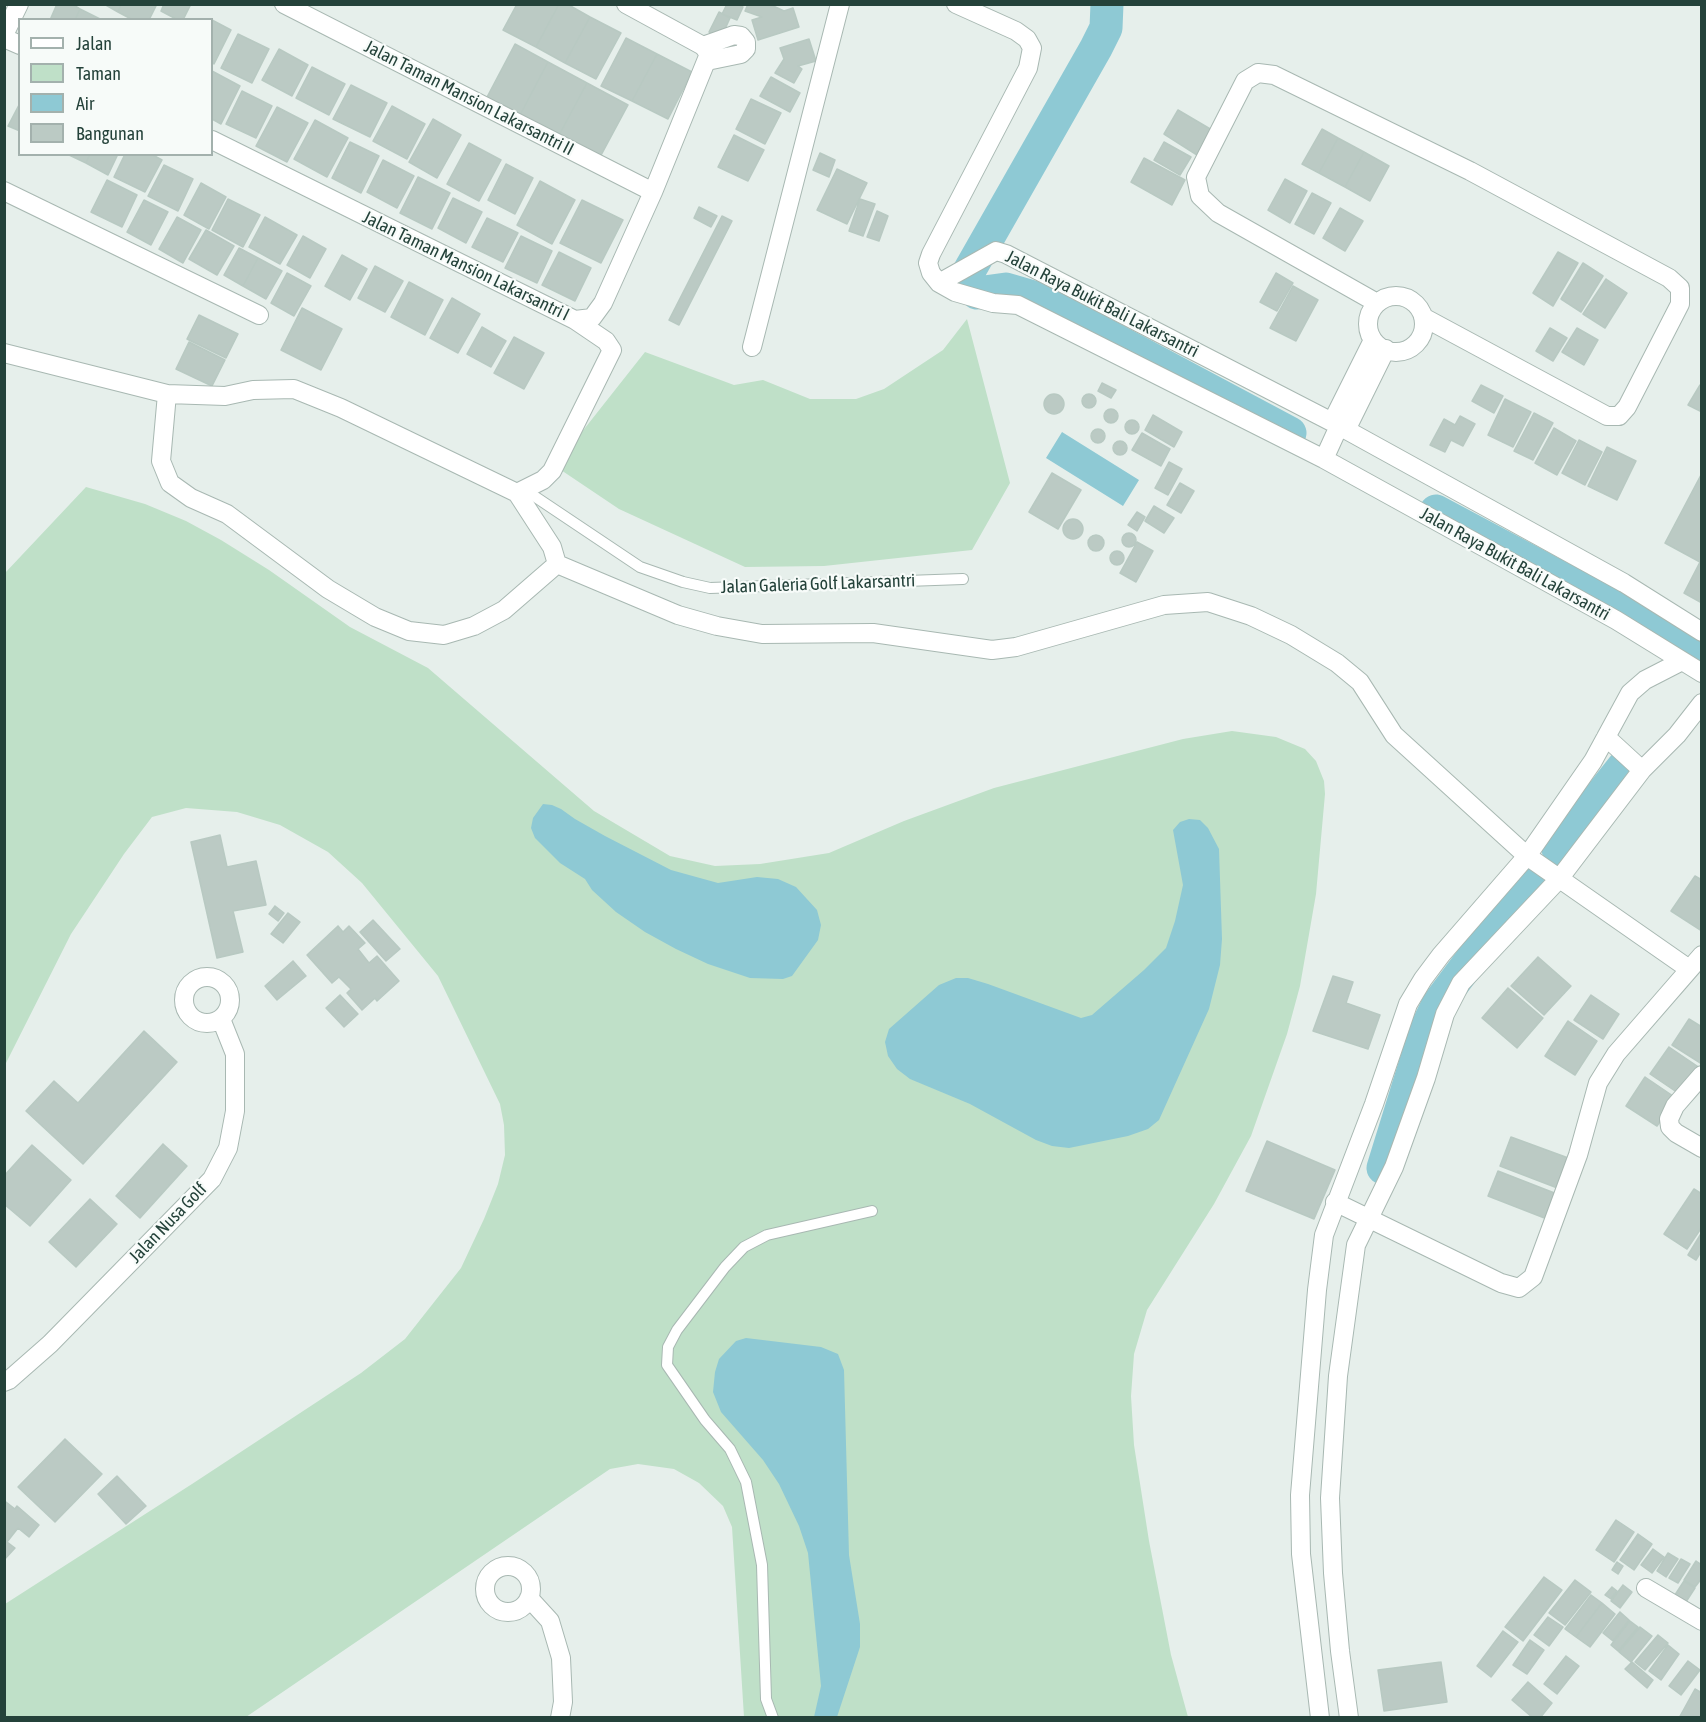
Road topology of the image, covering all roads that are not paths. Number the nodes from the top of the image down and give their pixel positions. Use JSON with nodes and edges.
{"nodes":[{"id":1,"x":19,"y":4,"type":"edge"},
{"id":2,"x":284,"y":4,"type":"edge"},
{"id":3,"x":626,"y":4,"type":"edge"},
{"id":4,"x":840,"y":4,"type":"edge"},
{"id":5,"x":957,"y":4,"type":"edge"},
{"id":6,"x":4,"y":36,"type":"edge"},
{"id":7,"x":18,"y":44,"type":"edge"},
{"id":8,"x":213,"y":140,"type":"edge"},
{"id":9,"x":4,"y":191,"type":"edge"},
{"id":10,"x":653,"y":192,"type":"junction"},
{"id":11,"x":946,"y":281,"type":"junction"},
{"id":12,"x":1377,"y":303,"type":"junction"},
{"id":13,"x":259,"y":315,"type":"dead end"},
{"id":14,"x":1423,"y":317,"type":"junction"},
{"id":15,"x":575,"y":320,"type":"junction"},
{"id":16,"x":1380,"y":345,"type":"junction"},
{"id":17,"x":752,"y":347,"type":"dead end"},
{"id":18,"x":4,"y":353,"type":"edge"},
{"id":19,"x":167,"y":394,"type":"junction"},
{"id":20,"x":1338,"y":429,"type":"junction"},
{"id":21,"x":1325,"y":456,"type":"junction"},
{"id":22,"x":517,"y":493,"type":"junction"},
{"id":23,"x":557,"y":564,"type":"junction"},
{"id":24,"x":963,"y":579,"type":"dead end"},
{"id":25,"x":1701,"y":632,"type":"edge"},
{"id":26,"x":1682,"y":661,"type":"junction"},
{"id":27,"x":1701,"y":673,"type":"edge"},
{"id":28,"x":1701,"y":703,"type":"edge"},
{"id":29,"x":1606,"y":737,"type":"junction"},
{"id":30,"x":1642,"y":770,"type":"junction"},
{"id":31,"x":1527,"y":856,"type":"junction"},
{"id":32,"x":1559,"y":879,"type":"junction"},
{"id":33,"x":1695,"y":962,"type":"edge"},
{"id":34,"x":221,"y":1019,"type":"dead end"},
{"id":35,"x":1701,"y":1075,"type":"edge"},
{"id":36,"x":1701,"y":1148,"type":"edge"},
{"id":37,"x":1335,"y":1203,"type":"junction"},
{"id":38,"x":873,"y":1211,"type":"dead end"},
{"id":39,"x":1369,"y":1219,"type":"junction"},
{"id":40,"x":4,"y":1382,"type":"edge"},
{"id":41,"x":1646,"y":1588,"type":"dead end"},
{"id":42,"x":529,"y":1598,"type":"dead end"},
{"id":43,"x":1701,"y":1621,"type":"edge"},
{"id":44,"x":560,"y":1718,"type":"edge"},
{"id":45,"x":773,"y":1718,"type":"edge"},
{"id":46,"x":1320,"y":1718,"type":"edge"},
{"id":47,"x":1349,"y":1718,"type":"edge"}],
"edges":[{"from":1,"to":6,"type":"street"},
{"from":2,"to":10,"type":"street","name":"Jalan Taman Mansion Lakarsantri II"},
{"from":3,"to":10,"type":"street","name":"Jalan Taman Mansion Lakarsantri I"},
{"from":4,"to":17,"type":"street"},
{"from":5,"to":11,"type":"street"},
{"from":6,"to":7,"type":"street"},
{"from":8,"to":15,"type":"street","name":"Jalan Taman Mansion Lakarsantri I"},
{"from":9,"to":13,"type":"street"},
{"from":10,"to":15,"type":"street","name":"Jalan Taman Mansion Lakarsantri I"},
{"from":11,"to":20,"type":"street","name":"Jalan Raya Bukit Bali Lakarsantri"},
{"from":11,"to":21,"type":"street","name":"Jalan Raya Bukit Bali Lakarsantri"},
{"from":12,"to":14,"type":"street"},
{"from":12,"to":14,"type":"street"},
{"from":12,"to":16,"type":"street"},
{"from":14,"to":16,"type":"street"},
{"from":15,"to":22,"type":"street"},
{"from":16,"to":20,"type":"street"},
{"from":18,"to":19,"type":"street","name":"Jalan Galeria Golf Lakarsantri"},
{"from":19,"to":22,"type":"street","name":"Jalan Galeria Golf Lakarsantri"},
{"from":19,"to":23,"type":"street"},
{"from":20,"to":21,"type":"street"},
{"from":20,"to":25,"type":"street","name":"Jalan Raya Bukit Bali Lakarsantri"},
{"from":21,"to":26,"type":"street","name":"Jalan Raya Bukit Bali Lakarsantri"},
{"from":22,"to":23,"type":"street"},
{"from":22,"to":24,"type":"lane","name":"Jalan Galeria Golf Lakarsantri"},
{"from":23,"to":31,"type":"street"},
{"from":26,"to":27,"type":"street","name":"Jalan Raya Bukit Bali Lakarsantri"},
{"from":26,"to":29,"type":"street"},
{"from":28,"to":30,"type":"street"},
{"from":29,"to":30,"type":"street"},
{"from":29,"to":31,"type":"street"},
{"from":30,"to":32,"type":"street"},
{"from":31,"to":32,"type":"street"},
{"from":31,"to":37,"type":"street"},
{"from":32,"to":33,"type":"street"},
{"from":32,"to":39,"type":"street"},
{"from":33,"to":39,"type":"street"},
{"from":34,"to":40,"type":"street","name":"Jalan Nusa Golf"},
{"from":35,"to":36,"type":"street"},
{"from":37,"to":39,"type":"street"},
{"from":37,"to":46,"type":"street"},
{"from":38,"to":45,"type":"lane"},
{"from":39,"to":47,"type":"street"},
{"from":41,"to":43,"type":"street"},
{"from":42,"to":44,"type":"street"}]}
